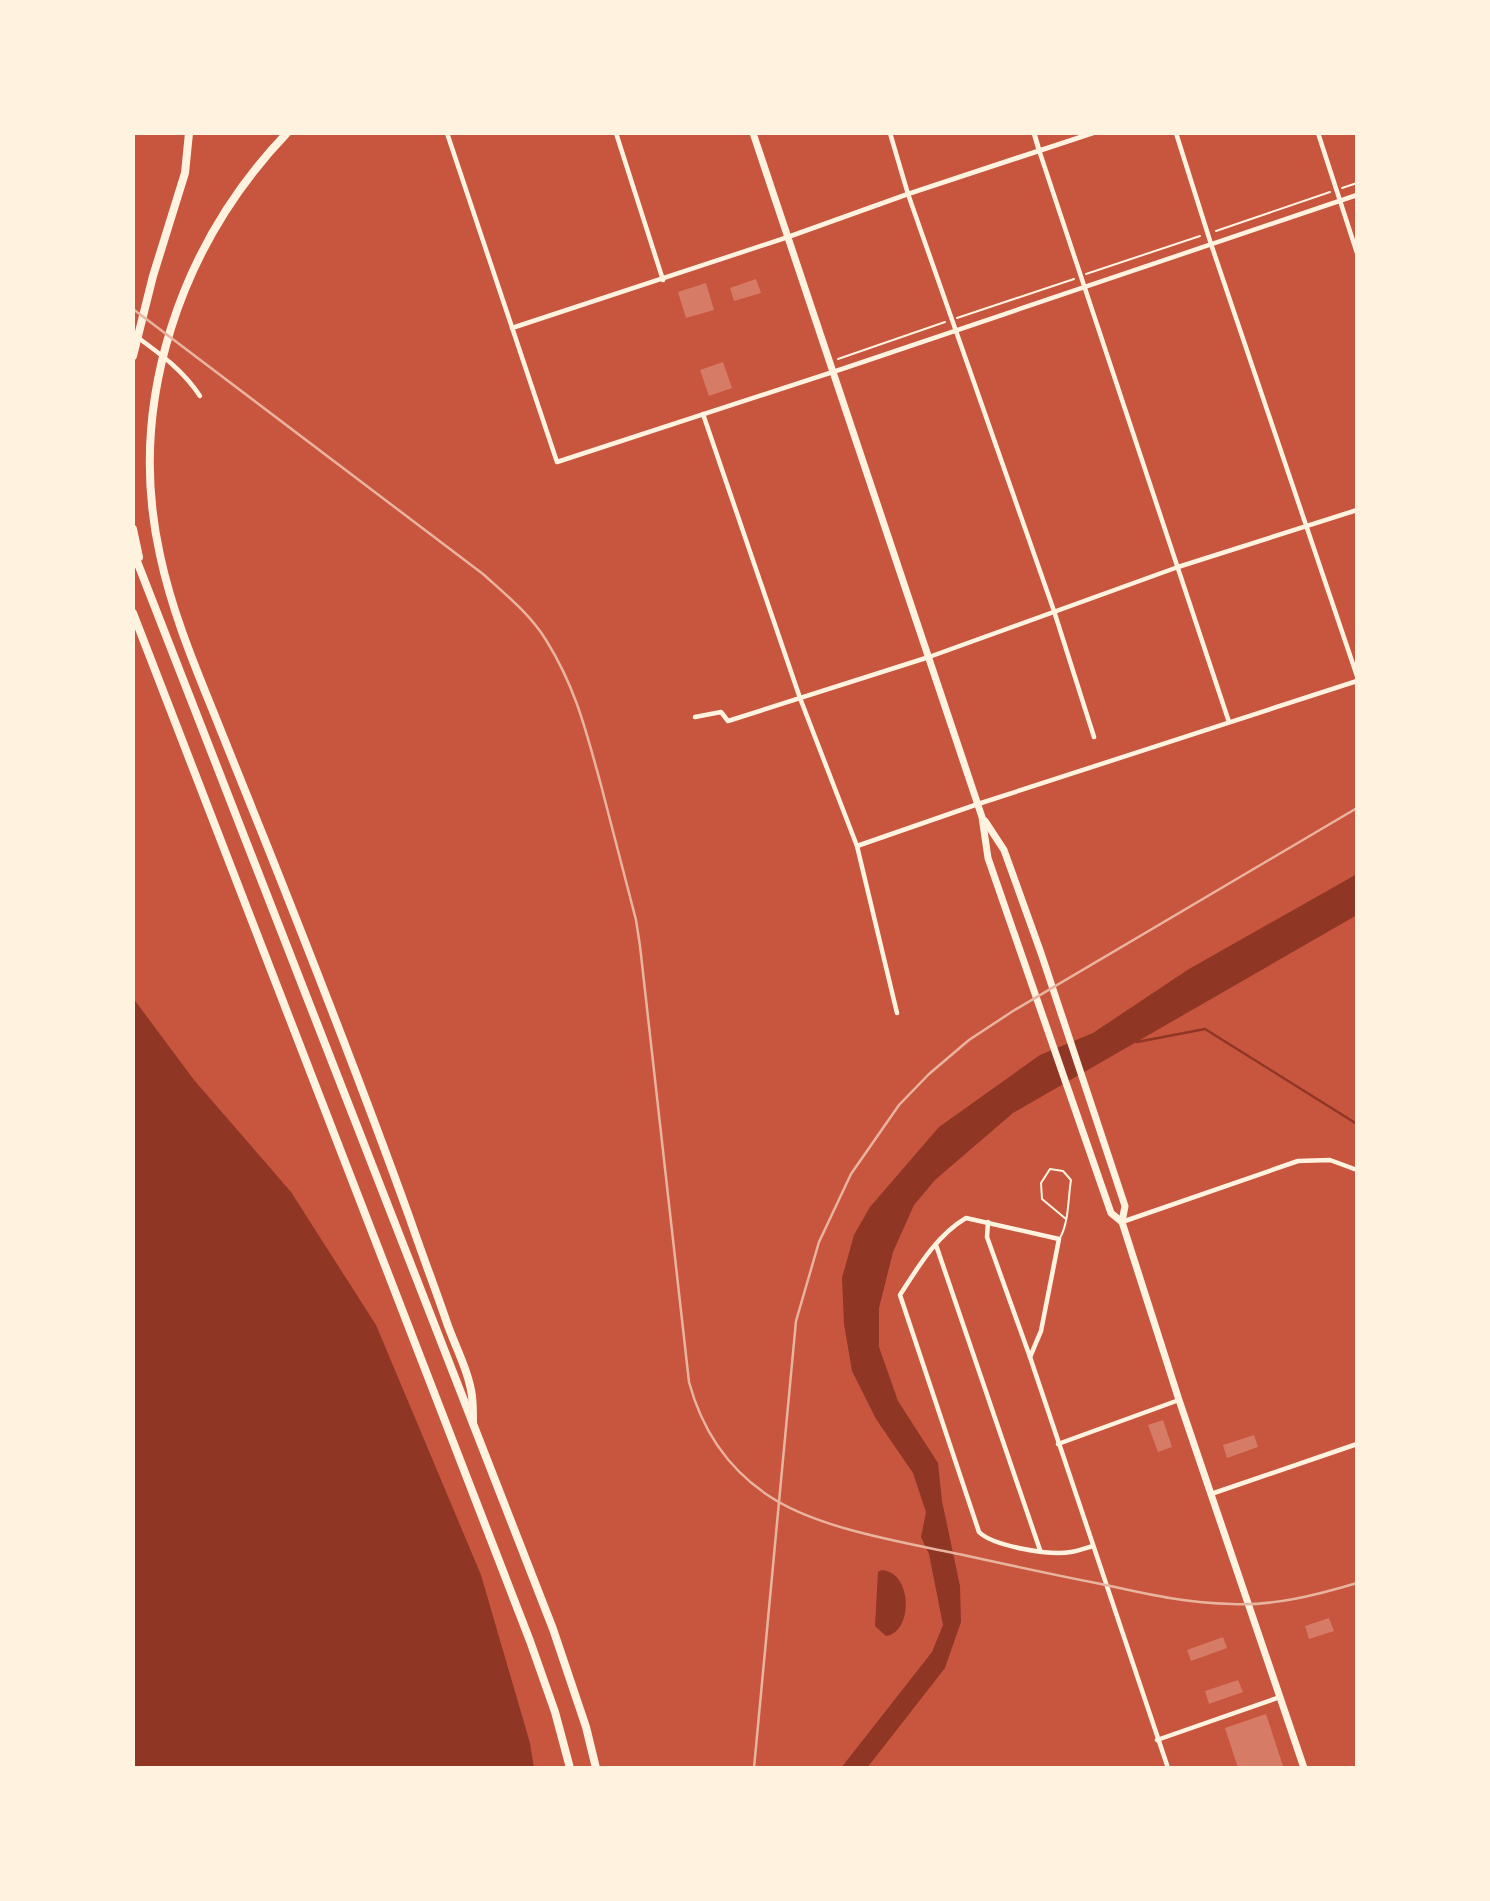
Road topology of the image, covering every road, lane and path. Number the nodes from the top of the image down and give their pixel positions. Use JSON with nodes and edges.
{"nodes":[{"id":1,"x":189,"y":133,"type":"edge"},
{"id":2,"x":287,"y":133,"type":"edge"},
{"id":3,"x":447,"y":133,"type":"edge"},
{"id":4,"x":616,"y":133,"type":"edge"},
{"id":5,"x":753,"y":133,"type":"edge"},
{"id":6,"x":890,"y":133,"type":"edge"},
{"id":7,"x":1034,"y":133,"type":"edge"},
{"id":8,"x":1093,"y":133,"type":"edge"},
{"id":9,"x":1176,"y":133,"type":"edge"},
{"id":10,"x":1318,"y":133,"type":"edge"},
{"id":11,"x":1040,"y":150,"type":"junction"},
{"id":12,"x":1357,"y":183,"type":"edge"},
{"id":13,"x":1336,"y":190,"type":"junction"},
{"id":14,"x":908,"y":194,"type":"junction"},
{"id":15,"x":1357,"y":195,"type":"edge"},
{"id":16,"x":1340,"y":201,"type":"junction"},
{"id":17,"x":1207,"y":234,"type":"junction"},
{"id":18,"x":788,"y":237,"type":"junction"},
{"id":19,"x":1211,"y":244,"type":"junction"},
{"id":20,"x":1357,"y":253,"type":"edge"},
{"id":21,"x":1081,"y":276,"type":"junction"},
{"id":22,"x":663,"y":280,"type":"junction"},
{"id":23,"x":1084,"y":287,"type":"junction"},
{"id":24,"x":953,"y":320,"type":"junction"},
{"id":25,"x":512,"y":328,"type":"junction"},
{"id":26,"x":957,"y":330,"type":"junction"},
{"id":27,"x":133,"y":334,"type":"edge"},
{"id":28,"x":133,"y":356,"type":"edge"},
{"id":29,"x":830,"y":361,"type":"junction"},
{"id":30,"x":834,"y":372,"type":"junction"},
{"id":31,"x":200,"y":397,"type":"dead end"},
{"id":32,"x":703,"y":414,"type":"junction"},
{"id":33,"x":1357,"y":510,"type":"edge"},
{"id":34,"x":1308,"y":527,"type":"junction"},
{"id":35,"x":133,"y":529,"type":"edge"},
{"id":36,"x":133,"y":551,"type":"edge"},
{"id":37,"x":1178,"y":567,"type":"junction"},
{"id":38,"x":142,"y":573,"type":"junction"},
{"id":39,"x":1054,"y":611,"type":"junction"},
{"id":40,"x":133,"y":613,"type":"edge"},
{"id":41,"x":929,"y":657,"type":"junction"},
{"id":42,"x":1357,"y":678,"type":"edge"},
{"id":43,"x":800,"y":698,"type":"junction"},
{"id":44,"x":695,"y":717,"type":"dead end"},
{"id":45,"x":1229,"y":722,"type":"junction"},
{"id":46,"x":1094,"y":737,"type":"dead end"},
{"id":47,"x":978,"y":804,"type":"junction"},
{"id":48,"x":982,"y":817,"type":"junction"},
{"id":49,"x":857,"y":846,"type":"junction"},
{"id":50,"x":897,"y":1013,"type":"dead end"},
{"id":51,"x":1357,"y":1170,"type":"edge"},
{"id":52,"x":1066,"y":1219,"type":"junction"},
{"id":53,"x":988,"y":1222,"type":"junction"},
{"id":54,"x":1122,"y":1222,"type":"junction"},
{"id":55,"x":1059,"y":1239,"type":"junction"},
{"id":56,"x":936,"y":1245,"type":"junction"},
{"id":57,"x":1030,"y":1357,"type":"junction"},
{"id":58,"x":1179,"y":1400,"type":"junction"},
{"id":59,"x":473,"y":1423,"type":"junction"},
{"id":60,"x":1058,"y":1444,"type":"junction"},
{"id":61,"x":1357,"y":1444,"type":"edge"},
{"id":62,"x":1211,"y":1494,"type":"junction"},
{"id":63,"x":1093,"y":1546,"type":"junction"},
{"id":64,"x":1040,"y":1551,"type":"junction"},
{"id":65,"x":1280,"y":1697,"type":"junction"},
{"id":66,"x":1157,"y":1740,"type":"junction"},
{"id":67,"x":570,"y":1768,"type":"edge"},
{"id":68,"x":596,"y":1768,"type":"edge"},
{"id":69,"x":1168,"y":1768,"type":"edge"},
{"id":70,"x":1304,"y":1768,"type":"edge"}],
"edges":[{"from":1,"to":28,"type":"highway"},
{"from":2,"to":59,"type":"highway"},
{"from":3,"to":25,"type":"street"},
{"from":4,"to":22,"type":"street"},
{"from":5,"to":18,"type":"main road"},
{"from":6,"to":14,"type":"street"},
{"from":7,"to":11,"type":"street"},
{"from":8,"to":11,"type":"street"},
{"from":9,"to":17,"type":"street"},
{"from":10,"to":13,"type":"street"},
{"from":11,"to":14,"type":"street"},
{"from":11,"to":21,"type":"street"},
{"from":12,"to":13,"type":"path"},
{"from":13,"to":16,"type":"street"},
{"from":13,"to":17,"type":"path"},
{"from":14,"to":18,"type":"street"},
{"from":14,"to":24,"type":"street"},
{"from":15,"to":16,"type":"street"},
{"from":16,"to":19,"type":"street"},
{"from":16,"to":20,"type":"street"},
{"from":17,"to":19,"type":"street"},
{"from":17,"to":21,"type":"path"},
{"from":18,"to":22,"type":"street"},
{"from":18,"to":29,"type":"main road"},
{"from":19,"to":23,"type":"street"},
{"from":19,"to":34,"type":"street"},
{"from":21,"to":23,"type":"street"},
{"from":21,"to":24,"type":"path"},
{"from":22,"to":25,"type":"street"},
{"from":23,"to":26,"type":"street"},
{"from":23,"to":37,"type":"street"},
{"from":24,"to":26,"type":"street"},
{"from":24,"to":29,"type":"path"},
{"from":25,"to":32,"type":"street"},
{"from":26,"to":30,"type":"street"},
{"from":26,"to":39,"type":"street"},
{"from":27,"to":31,"type":"street"},
{"from":29,"to":30,"type":"main road"},
{"from":30,"to":32,"type":"street"},
{"from":30,"to":41,"type":"main road"},
{"from":32,"to":43,"type":"street"},
{"from":33,"to":34,"type":"street"},
{"from":34,"to":37,"type":"street"},
{"from":34,"to":42,"type":"street"},
{"from":35,"to":38,"type":"highway"},
{"from":36,"to":38,"type":"highway"},
{"from":37,"to":39,"type":"street"},
{"from":37,"to":45,"type":"street"},
{"from":38,"to":59,"type":"highway"},
{"from":39,"to":41,"type":"street"},
{"from":39,"to":46,"type":"street"},
{"from":40,"to":67,"type":"highway"},
{"from":41,"to":43,"type":"street"},
{"from":41,"to":47,"type":"main road"},
{"from":42,"to":45,"type":"street"},
{"from":43,"to":44,"type":"street"},
{"from":43,"to":49,"type":"street"},
{"from":45,"to":47,"type":"street"},
{"from":47,"to":48,"type":"main road"},
{"from":47,"to":49,"type":"street"},
{"from":48,"to":54,"type":"main road"},
{"from":48,"to":54,"type":"main road"},
{"from":49,"to":50,"type":"street"},
{"from":51,"to":54,"type":"street"},
{"from":52,"to":52,"type":"lane"},
{"from":52,"to":55,"type":"lane"},
{"from":53,"to":55,"type":"street"},
{"from":53,"to":56,"type":"street"},
{"from":53,"to":57,"type":"street"},
{"from":54,"to":58,"type":"main road"},
{"from":55,"to":57,"type":"street"},
{"from":56,"to":64,"type":"street"},
{"from":56,"to":64,"type":"street"},
{"from":57,"to":60,"type":"street"},
{"from":58,"to":60,"type":"street"},
{"from":58,"to":62,"type":"main road"},
{"from":59,"to":68,"type":"highway"},
{"from":60,"to":63,"type":"street"},
{"from":61,"to":62,"type":"street"},
{"from":62,"to":65,"type":"main road"},
{"from":63,"to":64,"type":"street"},
{"from":63,"to":66,"type":"street"},
{"from":65,"to":66,"type":"street"},
{"from":65,"to":70,"type":"main road"},
{"from":66,"to":69,"type":"street"}]}
